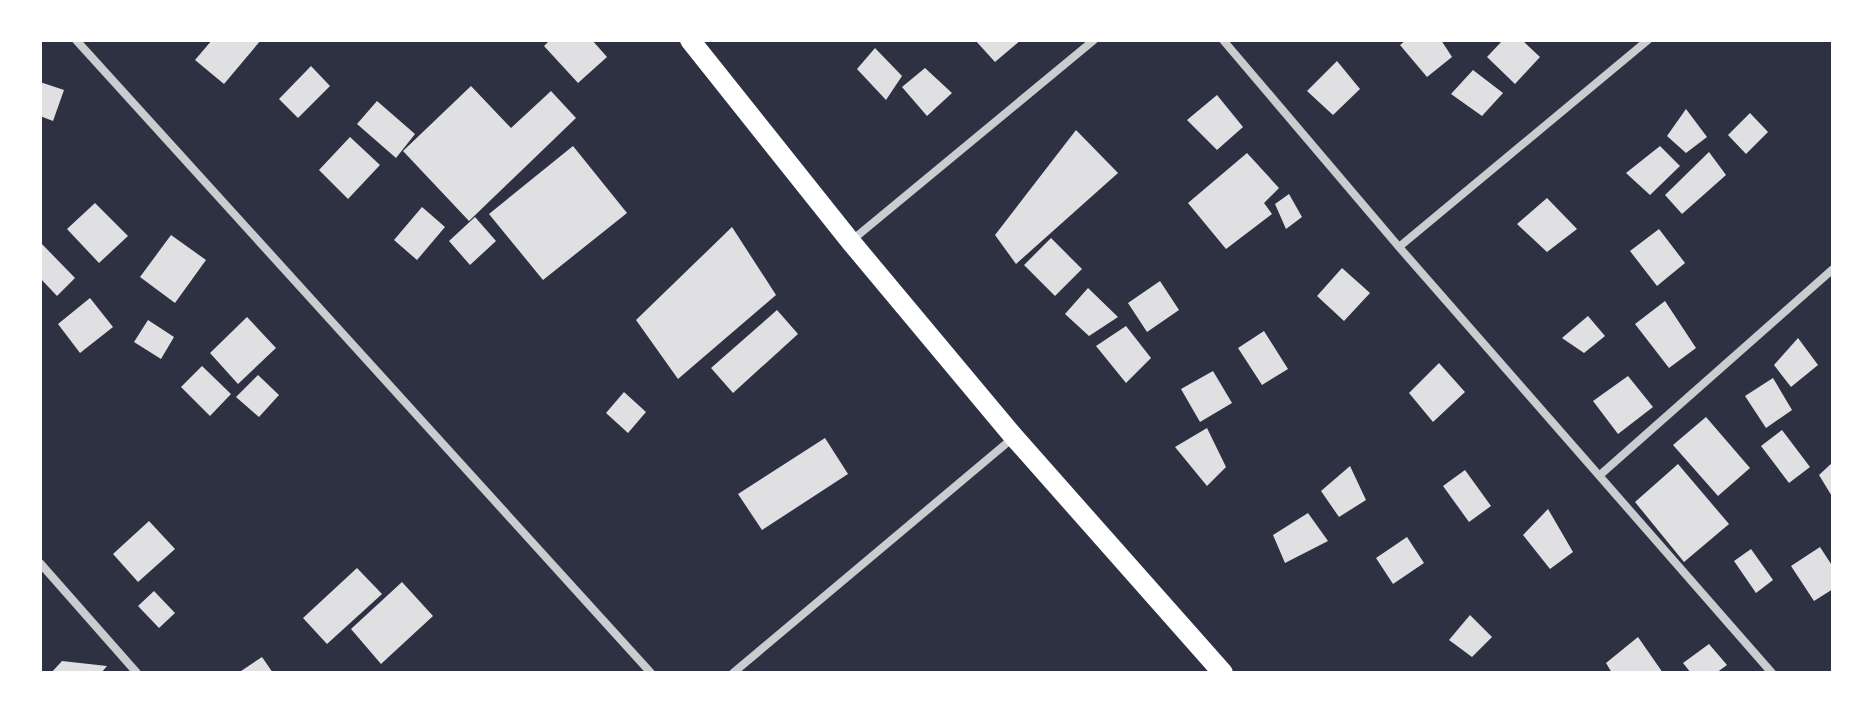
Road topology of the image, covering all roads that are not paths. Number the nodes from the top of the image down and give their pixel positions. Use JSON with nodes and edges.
{"nodes":[{"id":1,"x":76,"y":40,"type":"edge"},
{"id":2,"x":690,"y":40,"type":"edge"},
{"id":3,"x":1094,"y":40,"type":"edge"},
{"id":4,"x":1223,"y":40,"type":"edge"},
{"id":5,"x":1648,"y":40,"type":"edge"},
{"id":6,"x":851,"y":242,"type":"junction"},
{"id":7,"x":1399,"y":247,"type":"junction"},
{"id":8,"x":1833,"y":269,"type":"edge"},
{"id":9,"x":1014,"y":437,"type":"junction"},
{"id":10,"x":1600,"y":475,"type":"junction"},
{"id":11,"x":40,"y":563,"type":"edge"},
{"id":12,"x":137,"y":673,"type":"edge"},
{"id":13,"x":651,"y":673,"type":"edge"},
{"id":14,"x":733,"y":673,"type":"edge"},
{"id":15,"x":1223,"y":673,"type":"edge"},
{"id":16,"x":1772,"y":673,"type":"edge"}],
"edges":[{"from":1,"to":13,"type":"street"},
{"from":2,"to":6,"type":"main road"},
{"from":3,"to":6,"type":"street"},
{"from":4,"to":7,"type":"street"},
{"from":5,"to":7,"type":"street"},
{"from":6,"to":9,"type":"main road"},
{"from":7,"to":10,"type":"street"},
{"from":8,"to":10,"type":"street"},
{"from":9,"to":14,"type":"street"},
{"from":9,"to":15,"type":"main road"},
{"from":10,"to":16,"type":"street"},
{"from":11,"to":12,"type":"street"}]}
